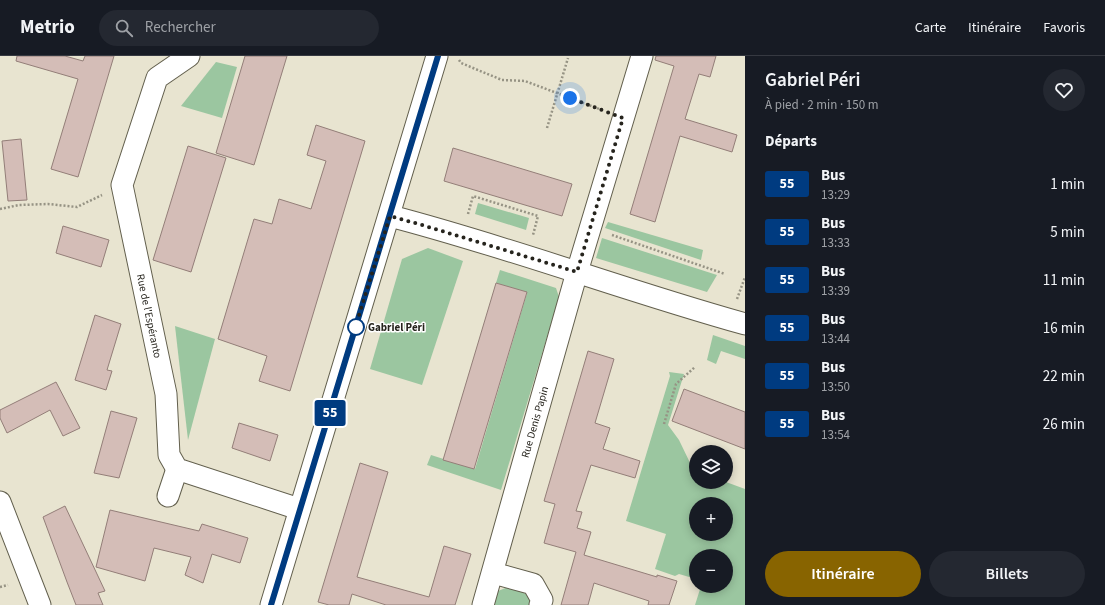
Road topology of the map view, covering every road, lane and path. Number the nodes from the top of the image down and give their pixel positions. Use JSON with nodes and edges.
{"nodes":[{"id":1,"x":190,"y":56,"type":"edge"},
{"id":2,"x":438,"y":56,"type":"edge"},
{"id":3,"x":457,"y":56,"type":"edge"},
{"id":4,"x":642,"y":56,"type":"edge"},
{"id":5,"x":568,"y":58,"type":"dead end"},
{"id":6,"x":557,"y":93,"type":"junction"},
{"id":7,"x":623,"y":118,"type":"junction"},
{"id":8,"x":547,"y":128,"type":"dead end"},
{"id":9,"x":122,"y":185,"type":"junction"},
{"id":10,"x":0,"y":210,"type":"edge"},
{"id":11,"x":390,"y":216,"type":"junction"},
{"id":12,"x":467,"y":216,"type":"dead end"},
{"id":13,"x":590,"y":228,"type":"junction"},
{"id":14,"x":532,"y":242,"type":"dead end"},
{"id":15,"x":577,"y":272,"type":"junction"},
{"id":16,"x":725,"y":274,"type":"dead end"},
{"id":17,"x":745,"y":324,"type":"edge"},
{"id":18,"x":695,"y":367,"type":"dead end"},
{"id":19,"x":664,"y":424,"type":"dead end"},
{"id":20,"x":177,"y":469,"type":"junction"},
{"id":21,"x":168,"y":496,"type":"dead end"},
{"id":22,"x":0,"y":502,"type":"edge"},
{"id":23,"x":299,"y":509,"type":"junction"},
{"id":24,"x":493,"y":573,"type":"junction"},
{"id":25,"x":40,"y":605,"type":"edge"},
{"id":26,"x":271,"y":605,"type":"edge"},
{"id":27,"x":483,"y":605,"type":"edge"},
{"id":28,"x":540,"y":605,"type":"edge"}],
"edges":[{"from":1,"to":9,"type":"street"},
{"from":2,"to":11,"type":"street"},
{"from":3,"to":6,"type":"path"},
{"from":4,"to":7,"type":"street","name":"Rue Denis Papin"},
{"from":5,"to":6,"type":"path"},
{"from":6,"to":7,"type":"path"},
{"from":6,"to":8,"type":"path"},
{"from":7,"to":13,"type":"street","name":"Rue Denis Papin"},
{"from":9,"to":10,"type":"path"},
{"from":9,"to":20,"type":"street","name":"Rue de l'Espéranto"},
{"from":11,"to":15,"type":"street"},
{"from":11,"to":23,"type":"street"},
{"from":12,"to":14,"type":"path"},
{"from":13,"to":15,"type":"street","name":"Rue Denis Papin"},
{"from":13,"to":16,"type":"path"},
{"from":15,"to":17,"type":"street"},
{"from":15,"to":24,"type":"street","name":"Rue Denis Papin"},
{"from":18,"to":19,"type":"path"},
{"from":20,"to":21,"type":"street"},
{"from":20,"to":23,"type":"street"},
{"from":22,"to":25,"type":"street"},
{"from":23,"to":26,"type":"street"},
{"from":24,"to":27,"type":"street","name":"Rue Denis Papin"},
{"from":24,"to":28,"type":"street"}]}
